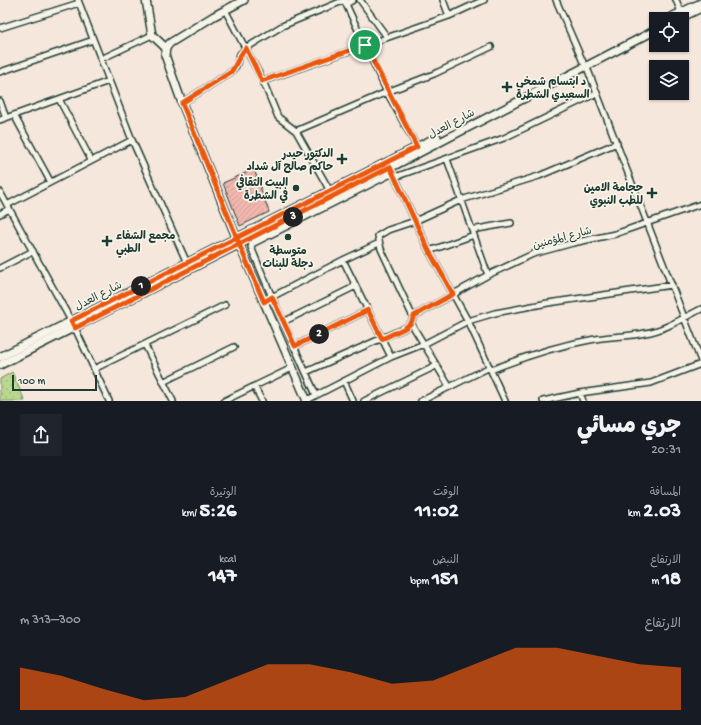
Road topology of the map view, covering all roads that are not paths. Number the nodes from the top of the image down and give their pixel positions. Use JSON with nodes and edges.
{"nodes":[{"id":1,"x":146,"y":0,"type":"edge"},
{"id":2,"x":244,"y":0,"type":"edge"},
{"id":3,"x":354,"y":0,"type":"edge"},
{"id":4,"x":360,"y":0,"type":"edge"},
{"id":5,"x":443,"y":0,"type":"edge"},
{"id":6,"x":484,"y":0,"type":"edge"},
{"id":7,"x":556,"y":0,"type":"edge"},
{"id":8,"x":676,"y":0,"type":"edge"},
{"id":9,"x":78,"y":1,"type":"edge"},
{"id":10,"x":345,"y":1,"type":"edge"},
{"id":11,"x":236,"y":2,"type":"edge"},
{"id":12,"x":701,"y":3,"type":"edge"},
{"id":13,"x":701,"y":8,"type":"edge"},
{"id":14,"x":225,"y":10,"type":"junction"},
{"id":15,"x":679,"y":12,"type":"edge"},
{"id":16,"x":685,"y":12,"type":"edge"},
{"id":17,"x":689,"y":12,"type":"edge"},
{"id":18,"x":449,"y":16,"type":"junction"},
{"id":19,"x":0,"y":28,"type":"edge"},
{"id":20,"x":649,"y":29,"type":"edge"},
{"id":21,"x":649,"y":33,"type":"edge"},
{"id":22,"x":152,"y":35,"type":"junction"},
{"id":23,"x":387,"y":37,"type":"junction"},
{"id":24,"x":93,"y":40,"type":"junction"},
{"id":25,"x":365,"y":45,"type":"junction"},
{"id":26,"x":490,"y":47,"type":"dead end"},
{"id":27,"x":166,"y":48,"type":"junction"},
{"id":28,"x":246,"y":48,"type":"junction"},
{"id":29,"x":101,"y":59,"type":"junction"},
{"id":30,"x":585,"y":64,"type":"junction"},
{"id":31,"x":0,"y":72,"type":"edge"},
{"id":32,"x":109,"y":81,"type":"junction"},
{"id":33,"x":262,"y":81,"type":"junction"},
{"id":34,"x":387,"y":92,"type":"junction"},
{"id":35,"x":597,"y":93,"type":"junction"},
{"id":36,"x":59,"y":99,"type":"junction"},
{"id":37,"x":0,"y":102,"type":"edge"},
{"id":38,"x":182,"y":103,"type":"junction"},
{"id":39,"x":14,"y":115,"type":"junction"},
{"id":40,"x":6,"y":118,"type":"junction"},
{"id":41,"x":0,"y":120,"type":"edge"},
{"id":42,"x":296,"y":131,"type":"junction"},
{"id":43,"x":132,"y":140,"type":"junction"},
{"id":44,"x":617,"y":144,"type":"junction"},
{"id":45,"x":417,"y":147,"type":"junction"},
{"id":46,"x":447,"y":159,"type":"junction"},
{"id":47,"x":91,"y":160,"type":"junction"},
{"id":48,"x":393,"y":173,"type":"junction"},
{"id":49,"x":50,"y":182,"type":"junction"},
{"id":50,"x":330,"y":191,"type":"junction"},
{"id":51,"x":0,"y":192,"type":"edge"},
{"id":52,"x":461,"y":200,"type":"junction"},
{"id":53,"x":701,"y":204,"type":"edge"},
{"id":54,"x":8,"y":207,"type":"junction"},
{"id":55,"x":0,"y":214,"type":"edge"},
{"id":56,"x":415,"y":221,"type":"junction"},
{"id":57,"x":512,"y":223,"type":"dead end"},
{"id":58,"x":649,"y":223,"type":"junction"},
{"id":59,"x":473,"y":233,"type":"junction"},
{"id":60,"x":238,"y":241,"type":"junction"},
{"id":61,"x":379,"y":243,"type":"junction"},
{"id":62,"x":33,"y":251,"type":"junction"},
{"id":63,"x":429,"y":251,"type":"junction"},
{"id":64,"x":343,"y":260,"type":"junction"},
{"id":65,"x":187,"y":263,"type":"junction"},
{"id":66,"x":0,"y":268,"type":"edge"},
{"id":67,"x":488,"y":275,"type":"junction"},
{"id":68,"x":672,"y":285,"type":"junction"},
{"id":69,"x":356,"y":286,"type":"junction"},
{"id":70,"x":453,"y":294,"type":"junction"},
{"id":71,"x":272,"y":297,"type":"junction"},
{"id":72,"x":264,"y":302,"type":"junction"},
{"id":73,"x":225,"y":305,"type":"dead end"},
{"id":74,"x":701,"y":309,"type":"edge"},
{"id":75,"x":368,"y":310,"type":"junction"},
{"id":76,"x":414,"y":316,"type":"junction"},
{"id":77,"x":684,"y":318,"type":"junction"},
{"id":78,"x":71,"y":321,"type":"junction"},
{"id":79,"x":468,"y":321,"type":"junction"},
{"id":80,"x":283,"y":322,"type":"junction"},
{"id":81,"x":411,"y":323,"type":"junction"},
{"id":82,"x":75,"y":328,"type":"junction"},
{"id":83,"x":382,"y":339,"type":"junction"},
{"id":84,"x":424,"y":344,"type":"junction"},
{"id":85,"x":145,"y":345,"type":"junction"},
{"id":86,"x":295,"y":346,"type":"junction"},
{"id":87,"x":234,"y":347,"type":"dead end"},
{"id":88,"x":0,"y":357,"type":"edge"},
{"id":89,"x":391,"y":357,"type":"junction"},
{"id":90,"x":701,"y":363,"type":"edge"},
{"id":91,"x":0,"y":365,"type":"edge"},
{"id":92,"x":436,"y":366,"type":"junction"},
{"id":93,"x":292,"y":368,"type":"junction"},
{"id":94,"x":94,"y":369,"type":"junction"},
{"id":95,"x":490,"y":369,"type":"junction"},
{"id":96,"x":306,"y":372,"type":"junction"},
{"id":97,"x":344,"y":381,"type":"junction"},
{"id":98,"x":164,"y":382,"type":"junction"},
{"id":99,"x":254,"y":386,"type":"junction"},
{"id":100,"x":449,"y":386,"type":"junction"},
{"id":101,"x":580,"y":393,"type":"junction"},
{"id":102,"x":316,"y":395,"type":"junction"},
{"id":103,"x":109,"y":401,"type":"edge"},
{"id":104,"x":173,"y":401,"type":"edge"},
{"id":105,"x":224,"y":401,"type":"edge"},
{"id":106,"x":262,"y":401,"type":"edge"},
{"id":107,"x":307,"y":401,"type":"edge"},
{"id":108,"x":353,"y":401,"type":"edge"},
{"id":109,"x":364,"y":401,"type":"edge"},
{"id":110,"x":421,"y":401,"type":"edge"},
{"id":111,"x":505,"y":401,"type":"edge"},
{"id":112,"x":543,"y":401,"type":"edge"},
{"id":113,"x":583,"y":401,"type":"edge"}],
"edges":[{"from":1,"to":22,"type":"street"},
{"from":2,"to":11,"type":"street"},
{"from":3,"to":10,"type":"street"},
{"from":4,"to":23,"type":"street"},
{"from":5,"to":18,"type":"street"},
{"from":6,"to":18,"type":"street"},
{"from":7,"to":30,"type":"street"},
{"from":8,"to":15,"type":"street"},
{"from":9,"to":19,"type":"street"},
{"from":9,"to":24,"type":"street"},
{"from":10,"to":25,"type":"street"},
{"from":10,"to":28,"type":"street"},
{"from":11,"to":14,"type":"street"},
{"from":12,"to":16,"type":"street"},
{"from":13,"to":17,"type":"street"},
{"from":14,"to":27,"type":"street"},
{"from":14,"to":28,"type":"street"},
{"from":18,"to":23,"type":"street"},
{"from":20,"to":30,"type":"street","name":"شارع العدل"},
{"from":21,"to":30,"type":"street","name":"شارع العدل"},
{"from":22,"to":27,"type":"street"},
{"from":22,"to":29,"type":"street"},
{"from":23,"to":25,"type":"street"},
{"from":24,"to":29,"type":"street"},
{"from":24,"to":31,"type":"street"},
{"from":25,"to":33,"type":"street"},
{"from":25,"to":34,"type":"street"},
{"from":26,"to":34,"type":"street"},
{"from":27,"to":38,"type":"street"},
{"from":28,"to":33,"type":"street"},
{"from":28,"to":38,"type":"street"},
{"from":29,"to":32,"type":"street"},
{"from":30,"to":35,"type":"street"},
{"from":30,"to":45,"type":"street","name":"شارع العدل"},
{"from":30,"to":48,"type":"street","name":"شارع العدل"},
{"from":32,"to":36,"type":"street"},
{"from":32,"to":43,"type":"street"},
{"from":33,"to":42,"type":"street"},
{"from":34,"to":42,"type":"street"},
{"from":34,"to":45,"type":"street"},
{"from":35,"to":44,"type":"street"},
{"from":35,"to":46,"type":"street"},
{"from":36,"to":39,"type":"street"},
{"from":36,"to":47,"type":"street"},
{"from":37,"to":40,"type":"street"},
{"from":38,"to":60,"type":"street"},
{"from":39,"to":40,"type":"street"},
{"from":39,"to":49,"type":"street"},
{"from":40,"to":41,"type":"street"},
{"from":42,"to":50,"type":"street"},
{"from":43,"to":47,"type":"street"},
{"from":43,"to":65,"type":"street"},
{"from":44,"to":52,"type":"street"},
{"from":44,"to":58,"type":"street"},
{"from":45,"to":50,"type":"street","name":"شارع العدل"},
{"from":46,"to":48,"type":"street"},
{"from":46,"to":52,"type":"street"},
{"from":47,"to":49,"type":"street"},
{"from":48,"to":56,"type":"street"},
{"from":48,"to":60,"type":"street","name":"شارع العدل"},
{"from":48,"to":71,"type":"street"},
{"from":49,"to":54,"type":"street"},
{"from":50,"to":60,"type":"street","name":"شارع العدل"},
{"from":51,"to":54,"type":"street"},
{"from":52,"to":56,"type":"street"},
{"from":52,"to":59,"type":"street"},
{"from":53,"to":58,"type":"street","name":"شارع المؤمنين"},
{"from":54,"to":55,"type":"street"},
{"from":54,"to":62,"type":"street"},
{"from":56,"to":61,"type":"street"},
{"from":56,"to":63,"type":"street"},
{"from":57,"to":59,"type":"street"},
{"from":58,"to":67,"type":"street","name":"شارع المؤمنين"},
{"from":58,"to":68,"type":"street"},
{"from":59,"to":63,"type":"street"},
{"from":59,"to":67,"type":"street"},
{"from":60,"to":65,"type":"street","name":"شارع العدل"},
{"from":60,"to":72,"type":"street"},
{"from":60,"to":82,"type":"street","name":"شارع العدل"},
{"from":61,"to":64,"type":"street"},
{"from":61,"to":76,"type":"street"},
{"from":62,"to":66,"type":"street"},
{"from":62,"to":78,"type":"street"},
{"from":63,"to":70,"type":"street"},
{"from":64,"to":69,"type":"street"},
{"from":64,"to":71,"type":"street"},
{"from":65,"to":78,"type":"street","name":"شارع العدل"},
{"from":67,"to":70,"type":"street","name":"شارع المؤمنين"},
{"from":68,"to":77,"type":"street"},
{"from":68,"to":79,"type":"street"},
{"from":69,"to":75,"type":"street"},
{"from":69,"to":80,"type":"street"},
{"from":70,"to":76,"type":"street","name":"شارع المؤمنين"},
{"from":70,"to":79,"type":"street"},
{"from":71,"to":72,"type":"street"},
{"from":71,"to":80,"type":"street"},
{"from":72,"to":93,"type":"street"},
{"from":73,"to":85,"type":"street"},
{"from":74,"to":77,"type":"street"},
{"from":75,"to":83,"type":"street"},
{"from":75,"to":86,"type":"street"},
{"from":76,"to":81,"type":"street"},
{"from":77,"to":90,"type":"street"},
{"from":77,"to":95,"type":"street"},
{"from":78,"to":82,"type":"street"},
{"from":78,"to":88,"type":"street","name":"شارع العدل"},
{"from":79,"to":84,"type":"street"},
{"from":79,"to":95,"type":"street"},
{"from":80,"to":86,"type":"street"},
{"from":81,"to":83,"type":"street"},
{"from":81,"to":84,"type":"street"},
{"from":82,"to":91,"type":"street","name":"شارع العدل"},
{"from":82,"to":94,"type":"street"},
{"from":83,"to":89,"type":"street"},
{"from":83,"to":96,"type":"street"},
{"from":84,"to":89,"type":"street"},
{"from":84,"to":92,"type":"street"},
{"from":85,"to":94,"type":"street"},
{"from":85,"to":98,"type":"street"},
{"from":86,"to":96,"type":"street"},
{"from":87,"to":98,"type":"street"},
{"from":89,"to":97,"type":"street"},
{"from":90,"to":101,"type":"street"},
{"from":92,"to":100,"type":"street"},
{"from":92,"to":109,"type":"street"},
{"from":93,"to":99,"type":"street"},
{"from":93,"to":107,"type":"street"},
{"from":94,"to":103,"type":"street"},
{"from":95,"to":100,"type":"street"},
{"from":95,"to":111,"type":"street"},
{"from":96,"to":102,"type":"street"},
{"from":97,"to":102,"type":"street"},
{"from":97,"to":108,"type":"street"},
{"from":98,"to":104,"type":"street"},
{"from":99,"to":105,"type":"street"},
{"from":99,"to":106,"type":"street"},
{"from":100,"to":110,"type":"street"},
{"from":101,"to":112,"type":"street"},
{"from":101,"to":113,"type":"street"},
{"from":102,"to":107,"type":"street"}]}
